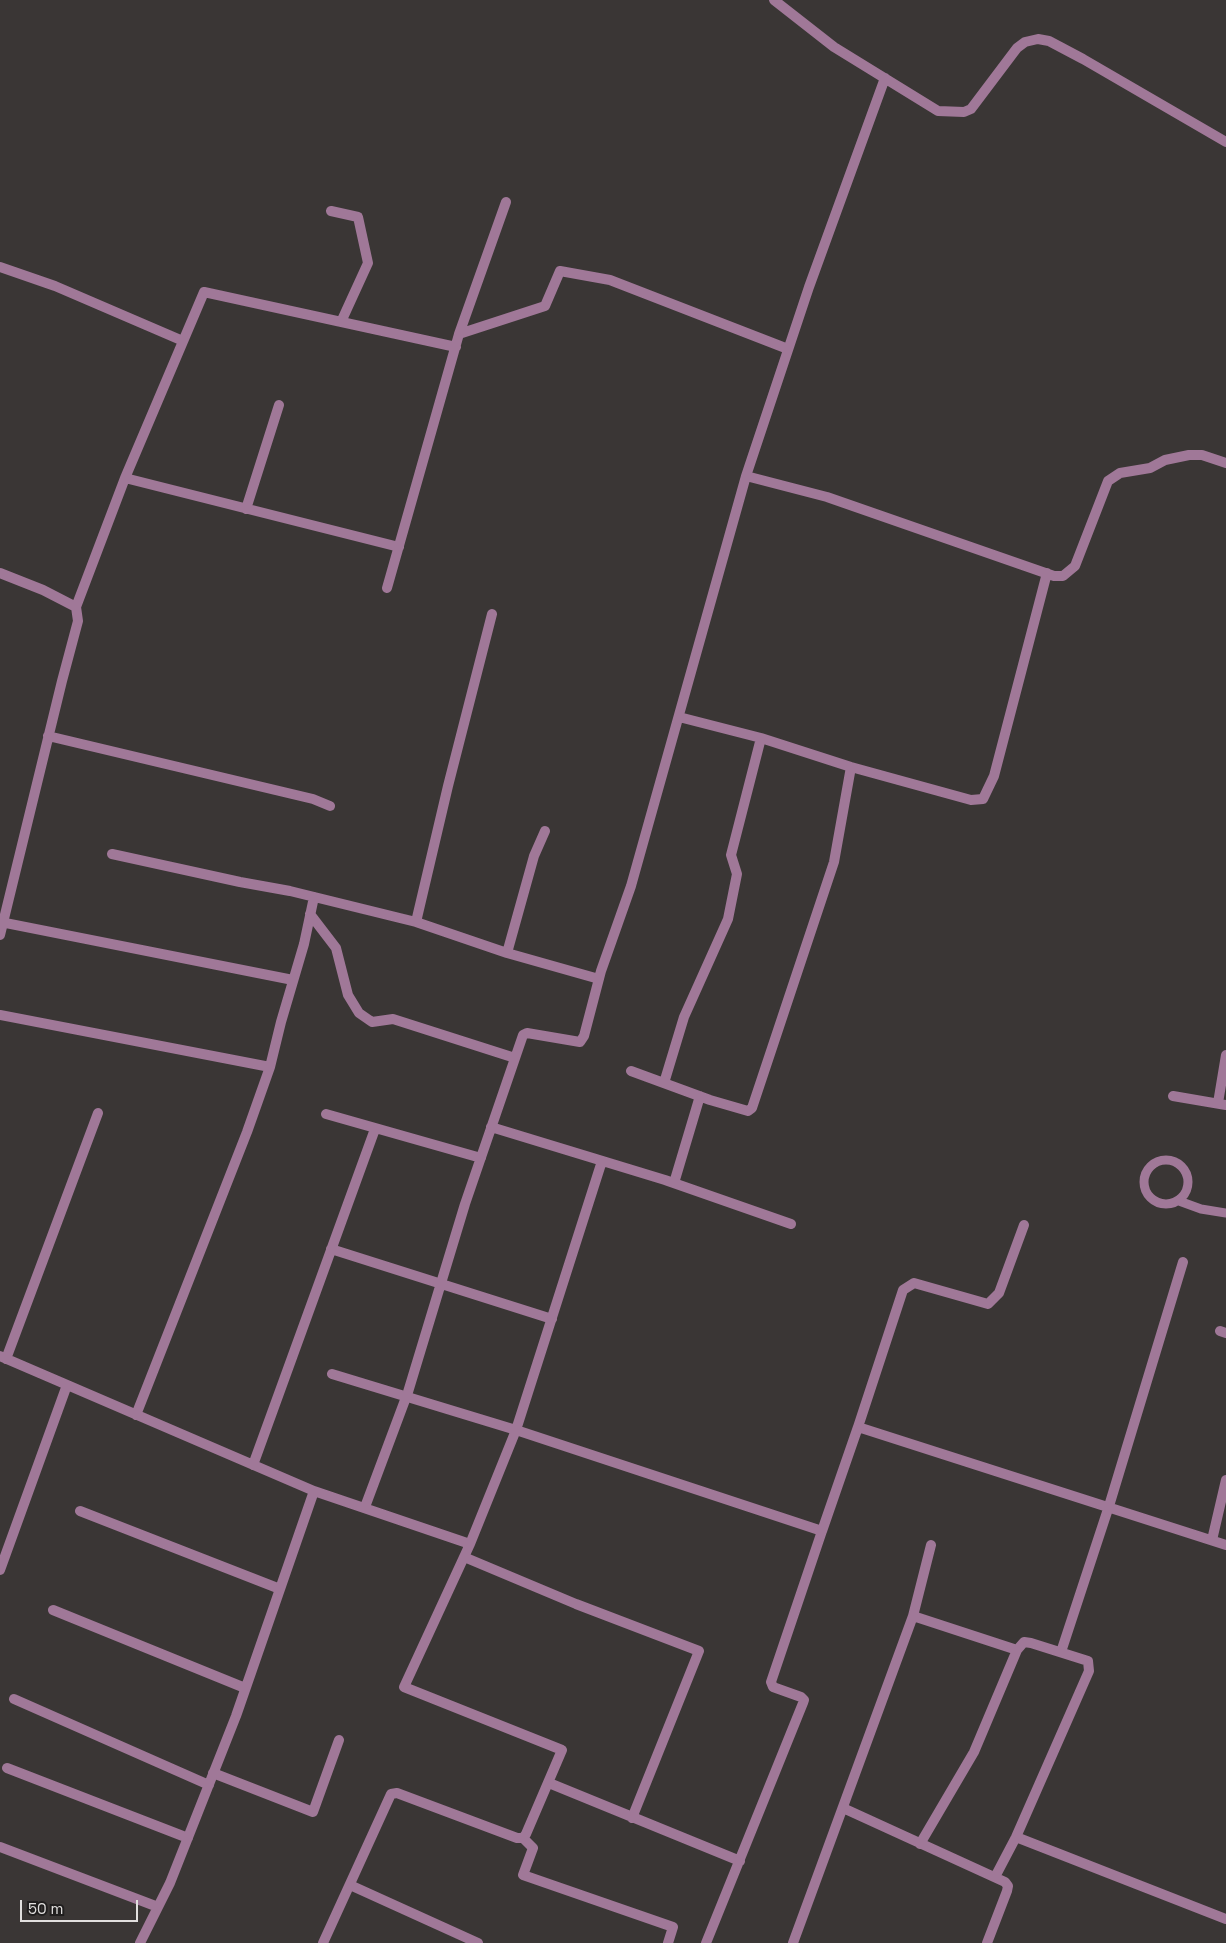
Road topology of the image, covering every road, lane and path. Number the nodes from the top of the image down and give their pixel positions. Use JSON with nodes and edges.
{"nodes":[{"id":1,"x":774,"y":0,"type":"edge"},
{"id":2,"x":885,"y":78,"type":"junction"},
{"id":3,"x":1226,"y":142,"type":"edge"},
{"id":4,"x":506,"y":202,"type":"dead end"},
{"id":5,"x":331,"y":211,"type":"dead end"},
{"id":6,"x":0,"y":267,"type":"edge"},
{"id":7,"x":340,"y":322,"type":"junction"},
{"id":8,"x":459,"y":334,"type":"junction"},
{"id":9,"x":183,"y":341,"type":"junction"},
{"id":10,"x":456,"y":347,"type":"junction"},
{"id":11,"x":788,"y":348,"type":"junction"},
{"id":12,"x":279,"y":406,"type":"dead end"},
{"id":13,"x":1226,"y":463,"type":"edge"},
{"id":14,"x":746,"y":476,"type":"junction"},
{"id":15,"x":125,"y":478,"type":"junction"},
{"id":16,"x":246,"y":509,"type":"junction"},
{"id":17,"x":399,"y":546,"type":"junction"},
{"id":18,"x":0,"y":573,"type":"edge"},
{"id":19,"x":1047,"y":573,"type":"junction"},
{"id":20,"x":387,"y":588,"type":"dead end"},
{"id":21,"x":76,"y":607,"type":"junction"},
{"id":22,"x":492,"y":614,"type":"dead end"},
{"id":23,"x":679,"y":717,"type":"junction"},
{"id":24,"x":48,"y":736,"type":"junction"},
{"id":25,"x":760,"y":738,"type":"junction"},
{"id":26,"x":851,"y":767,"type":"junction"},
{"id":27,"x":330,"y":806,"type":"dead end"},
{"id":28,"x":545,"y":831,"type":"dead end"},
{"id":29,"x":112,"y":854,"type":"dead end"},
{"id":30,"x":314,"y":897,"type":"junction"},
{"id":31,"x":310,"y":914,"type":"junction"},
{"id":32,"x":2,"y":922,"type":"edge"},
{"id":33,"x":416,"y":922,"type":"junction"},
{"id":34,"x":0,"y":935,"type":"edge"},
{"id":35,"x":507,"y":953,"type":"junction"},
{"id":36,"x":599,"y":979,"type":"junction"},
{"id":37,"x":293,"y":980,"type":"junction"},
{"id":38,"x":0,"y":1015,"type":"edge"},
{"id":39,"x":1226,"y":1055,"type":"edge"},
{"id":40,"x":515,"y":1058,"type":"junction"},
{"id":41,"x":270,"y":1067,"type":"junction"},
{"id":42,"x":631,"y":1071,"type":"dead end"},
{"id":43,"x":664,"y":1083,"type":"junction"},
{"id":44,"x":700,"y":1096,"type":"junction"},
{"id":45,"x":1174,"y":1096,"type":"dead end"},
{"id":46,"x":1222,"y":1104,"type":"edge"},
{"id":47,"x":98,"y":1113,"type":"dead end"},
{"id":48,"x":326,"y":1114,"type":"dead end"},
{"id":49,"x":491,"y":1127,"type":"junction"},
{"id":50,"x":375,"y":1129,"type":"junction"},
{"id":51,"x":482,"y":1158,"type":"junction"},
{"id":52,"x":602,"y":1161,"type":"junction"},
{"id":53,"x":674,"y":1183,"type":"junction"},
{"id":54,"x":1179,"y":1201,"type":"junction"},
{"id":55,"x":1226,"y":1213,"type":"edge"},
{"id":56,"x":791,"y":1224,"type":"dead end"},
{"id":57,"x":1024,"y":1225,"type":"dead end"},
{"id":58,"x":331,"y":1249,"type":"junction"},
{"id":59,"x":1183,"y":1262,"type":"dead end"},
{"id":60,"x":441,"y":1284,"type":"junction"},
{"id":61,"x":552,"y":1319,"type":"junction"},
{"id":62,"x":3,"y":1357,"type":"edge"},
{"id":63,"x":332,"y":1374,"type":"dead end"},
{"id":64,"x":67,"y":1385,"type":"junction"},
{"id":65,"x":406,"y":1397,"type":"junction"},
{"id":66,"x":136,"y":1414,"type":"junction"},
{"id":67,"x":858,"y":1427,"type":"junction"},
{"id":68,"x":516,"y":1430,"type":"junction"},
{"id":69,"x":253,"y":1465,"type":"junction"},
{"id":70,"x":1226,"y":1480,"type":"edge"},
{"id":71,"x":314,"y":1491,"type":"junction"},
{"id":72,"x":1109,"y":1506,"type":"junction"},
{"id":73,"x":365,"y":1508,"type":"junction"},
{"id":74,"x":80,"y":1511,"type":"dead end"},
{"id":75,"x":822,"y":1531,"type":"junction"},
{"id":76,"x":1212,"y":1540,"type":"junction"},
{"id":77,"x":470,"y":1544,"type":"junction"},
{"id":78,"x":932,"y":1545,"type":"dead end"},
{"id":79,"x":1226,"y":1545,"type":"edge"},
{"id":80,"x":464,"y":1557,"type":"junction"},
{"id":81,"x":0,"y":1570,"type":"edge"},
{"id":82,"x":280,"y":1589,"type":"junction"},
{"id":83,"x":53,"y":1610,"type":"dead end"},
{"id":84,"x":913,"y":1616,"type":"junction"},
{"id":85,"x":1017,"y":1650,"type":"junction"},
{"id":86,"x":1061,"y":1652,"type":"junction"},
{"id":87,"x":245,"y":1688,"type":"junction"},
{"id":88,"x":14,"y":1699,"type":"dead end"},
{"id":89,"x":339,"y":1740,"type":"dead end"},
{"id":90,"x":7,"y":1768,"type":"dead end"},
{"id":91,"x":213,"y":1774,"type":"junction"},
{"id":92,"x":549,"y":1783,"type":"junction"},
{"id":93,"x":209,"y":1785,"type":"junction"},
{"id":94,"x":842,"y":1808,"type":"junction"},
{"id":95,"x":632,"y":1818,"type":"junction"},
{"id":96,"x":1016,"y":1836,"type":"junction"},
{"id":97,"x":188,"y":1838,"type":"junction"},
{"id":98,"x":523,"y":1838,"type":"junction"},
{"id":99,"x":920,"y":1844,"type":"junction"},
{"id":100,"x":0,"y":1847,"type":"edge"},
{"id":101,"x":740,"y":1861,"type":"junction"},
{"id":102,"x":995,"y":1877,"type":"junction"},
{"id":103,"x":350,"y":1884,"type":"junction"},
{"id":104,"x":158,"y":1906,"type":"junction"},
{"id":105,"x":1226,"y":1919,"type":"edge"},
{"id":106,"x":140,"y":1943,"type":"edge"},
{"id":107,"x":323,"y":1943,"type":"edge"},
{"id":108,"x":478,"y":1943,"type":"edge"},
{"id":109,"x":668,"y":1943,"type":"edge"},
{"id":110,"x":706,"y":1943,"type":"edge"},
{"id":111,"x":793,"y":1943,"type":"edge"},
{"id":112,"x":987,"y":1943,"type":"edge"}],
"edges":[{"from":1,"to":2,"type":"street"},
{"from":2,"to":3,"type":"street"},
{"from":2,"to":11,"type":"street"},
{"from":4,"to":8,"type":"street"},
{"from":5,"to":7,"type":"street"},
{"from":6,"to":9,"type":"street"},
{"from":7,"to":9,"type":"street"},
{"from":7,"to":10,"type":"street"},
{"from":8,"to":10,"type":"street"},
{"from":8,"to":11,"type":"street"},
{"from":9,"to":15,"type":"street"},
{"from":10,"to":17,"type":"street"},
{"from":11,"to":14,"type":"street"},
{"from":12,"to":16,"type":"street"},
{"from":13,"to":19,"type":"street"},
{"from":14,"to":19,"type":"street"},
{"from":14,"to":23,"type":"street"},
{"from":15,"to":16,"type":"street"},
{"from":15,"to":21,"type":"street"},
{"from":16,"to":17,"type":"street"},
{"from":17,"to":20,"type":"street"},
{"from":18,"to":21,"type":"street"},
{"from":19,"to":26,"type":"street"},
{"from":21,"to":24,"type":"street"},
{"from":22,"to":33,"type":"street"},
{"from":23,"to":25,"type":"street"},
{"from":23,"to":36,"type":"street"},
{"from":24,"to":27,"type":"street"},
{"from":24,"to":32,"type":"street"},
{"from":25,"to":26,"type":"street"},
{"from":25,"to":43,"type":"street"},
{"from":26,"to":44,"type":"street"},
{"from":28,"to":35,"type":"street"},
{"from":29,"to":30,"type":"street"},
{"from":30,"to":31,"type":"street"},
{"from":30,"to":33,"type":"street"},
{"from":31,"to":37,"type":"street"},
{"from":31,"to":40,"type":"street"},
{"from":32,"to":34,"type":"street"},
{"from":32,"to":37,"type":"street"},
{"from":33,"to":35,"type":"street"},
{"from":35,"to":36,"type":"street"},
{"from":36,"to":40,"type":"street"},
{"from":37,"to":41,"type":"street"},
{"from":38,"to":41,"type":"street"},
{"from":39,"to":46,"type":"street"},
{"from":40,"to":49,"type":"street"},
{"from":41,"to":66,"type":"street"},
{"from":42,"to":43,"type":"street"},
{"from":43,"to":44,"type":"street"},
{"from":44,"to":53,"type":"street"},
{"from":45,"to":46,"type":"street"},
{"from":47,"to":62,"type":"street"},
{"from":48,"to":50,"type":"street"},
{"from":49,"to":51,"type":"street"},
{"from":49,"to":52,"type":"street"},
{"from":50,"to":51,"type":"street"},
{"from":50,"to":58,"type":"street"},
{"from":51,"to":60,"type":"street"},
{"from":52,"to":53,"type":"street"},
{"from":52,"to":61,"type":"street"},
{"from":53,"to":56,"type":"street"},
{"from":54,"to":54,"type":"lane"},
{"from":54,"to":55,"type":"lane"},
{"from":57,"to":67,"type":"street"},
{"from":58,"to":60,"type":"street"},
{"from":58,"to":69,"type":"street"},
{"from":59,"to":72,"type":"street"},
{"from":60,"to":61,"type":"street"},
{"from":60,"to":65,"type":"street"},
{"from":61,"to":68,"type":"street"},
{"from":62,"to":64,"type":"street"},
{"from":63,"to":65,"type":"street"},
{"from":64,"to":66,"type":"street"},
{"from":64,"to":81,"type":"street"},
{"from":65,"to":68,"type":"street"},
{"from":65,"to":73,"type":"street"},
{"from":66,"to":69,"type":"street"},
{"from":67,"to":72,"type":"street"},
{"from":67,"to":75,"type":"street"},
{"from":68,"to":75,"type":"street"},
{"from":68,"to":77,"type":"street"},
{"from":69,"to":71,"type":"street"},
{"from":70,"to":76,"type":"street"},
{"from":71,"to":73,"type":"street"},
{"from":71,"to":82,"type":"street"},
{"from":72,"to":76,"type":"street"},
{"from":72,"to":86,"type":"street"},
{"from":73,"to":77,"type":"street"},
{"from":74,"to":82,"type":"street"},
{"from":75,"to":101,"type":"street"},
{"from":76,"to":79,"type":"street"},
{"from":77,"to":80,"type":"street"},
{"from":78,"to":84,"type":"street"},
{"from":80,"to":92,"type":"street"},
{"from":80,"to":95,"type":"street"},
{"from":82,"to":87,"type":"street"},
{"from":83,"to":87,"type":"street"},
{"from":84,"to":85,"type":"street"},
{"from":84,"to":94,"type":"street"},
{"from":85,"to":86,"type":"street"},
{"from":85,"to":99,"type":"street"},
{"from":86,"to":96,"type":"street"},
{"from":87,"to":91,"type":"street"},
{"from":88,"to":93,"type":"street"},
{"from":89,"to":91,"type":"street"},
{"from":90,"to":97,"type":"street"},
{"from":91,"to":93,"type":"street"},
{"from":92,"to":95,"type":"street"},
{"from":92,"to":98,"type":"street"},
{"from":93,"to":97,"type":"street"},
{"from":94,"to":99,"type":"street"},
{"from":94,"to":111,"type":"street"},
{"from":95,"to":101,"type":"street"},
{"from":96,"to":102,"type":"street"},
{"from":96,"to":105,"type":"street"},
{"from":97,"to":104,"type":"street"},
{"from":98,"to":103,"type":"street"},
{"from":98,"to":109,"type":"street"},
{"from":99,"to":102,"type":"street"},
{"from":100,"to":104,"type":"street"},
{"from":101,"to":110,"type":"street"},
{"from":102,"to":112,"type":"street"},
{"from":103,"to":107,"type":"street"},
{"from":103,"to":108,"type":"street"},
{"from":104,"to":106,"type":"street"}]}
